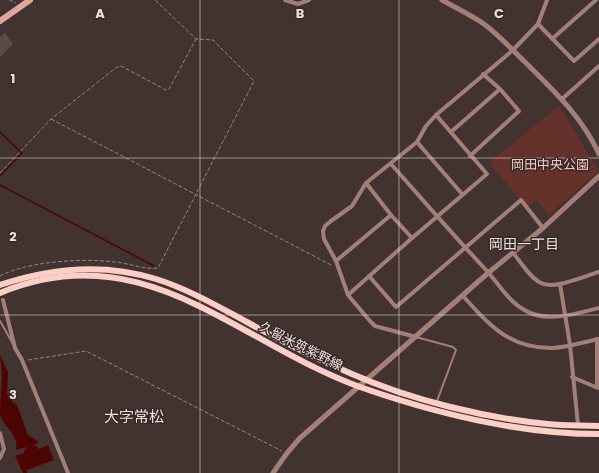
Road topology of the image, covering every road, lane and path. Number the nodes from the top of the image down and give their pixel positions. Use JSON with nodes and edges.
{"nodes":[{"id":1,"x":9,"y":0,"type":"edge"},
{"id":2,"x":30,"y":0,"type":"edge"},
{"id":3,"x":155,"y":0,"type":"edge"},
{"id":4,"x":285,"y":0,"type":"edge"},
{"id":5,"x":309,"y":0,"type":"edge"},
{"id":6,"x":442,"y":0,"type":"edge"},
{"id":7,"x":547,"y":0,"type":"edge"},
{"id":8,"x":596,"y":0,"type":"edge"},
{"id":9,"x":21,"y":6,"type":"junction"},
{"id":10,"x":0,"y":21,"type":"edge"},
{"id":11,"x":538,"y":24,"type":"junction"},
{"id":12,"x":196,"y":39,"type":"junction"},
{"id":13,"x":552,"y":39,"type":"junction"},
{"id":14,"x":599,"y":39,"type":"edge"},
{"id":15,"x":513,"y":50,"type":"junction"},
{"id":16,"x":599,"y":66,"type":"edge"},
{"id":17,"x":483,"y":74,"type":"junction"},
{"id":18,"x":500,"y":89,"type":"junction"},
{"id":19,"x":562,"y":98,"type":"junction"},
{"id":20,"x":436,"y":115,"type":"junction"},
{"id":21,"x":51,"y":119,"type":"junction"},
{"id":22,"x":451,"y":132,"type":"junction"},
{"id":23,"x":417,"y":142,"type":"junction"},
{"id":24,"x":599,"y":154,"type":"edge"},
{"id":25,"x":470,"y":156,"type":"junction"},
{"id":26,"x":391,"y":164,"type":"junction"},
{"id":27,"x":0,"y":173,"type":"edge"},
{"id":28,"x":599,"y":176,"type":"edge"},
{"id":29,"x":366,"y":183,"type":"junction"},
{"id":30,"x":462,"y":194,"type":"junction"},
{"id":31,"x":196,"y":196,"type":"junction"},
{"id":32,"x":391,"y":215,"type":"junction"},
{"id":33,"x":438,"y":216,"type":"junction"},
{"id":34,"x":543,"y":228,"type":"junction"},
{"id":35,"x":412,"y":238,"type":"junction"},
{"id":36,"x":464,"y":248,"type":"junction"},
{"id":37,"x":513,"y":252,"type":"junction"},
{"id":38,"x":336,"y":261,"type":"junction"},
{"id":39,"x":339,"y":269,"type":"junction"},
{"id":40,"x":599,"y":272,"type":"edge"},
{"id":41,"x":488,"y":273,"type":"junction"},
{"id":42,"x":0,"y":276,"type":"edge"},
{"id":43,"x":369,"y":276,"type":"junction"},
{"id":44,"x":560,"y":284,"type":"junction"},
{"id":45,"x":0,"y":285,"type":"edge"},
{"id":46,"x":0,"y":293,"type":"edge"},
{"id":47,"x":348,"y":295,"type":"junction"},
{"id":48,"x":463,"y":296,"type":"junction"},
{"id":49,"x":3,"y":300,"type":"dead end"},
{"id":50,"x":599,"y":308,"type":"edge"},
{"id":51,"x":566,"y":316,"type":"junction"},
{"id":52,"x":0,"y":321,"type":"edge"},
{"id":53,"x":416,"y":337,"type":"junction"},
{"id":54,"x":598,"y":339,"type":"edge"},
{"id":55,"x":570,"y":345,"type":"junction"},
{"id":56,"x":14,"y":348,"type":"junction"},
{"id":57,"x":22,"y":360,"type":"junction"},
{"id":58,"x":572,"y":378,"type":"junction"},
{"id":59,"x":367,"y":380,"type":"junction"},
{"id":60,"x":360,"y":386,"type":"junction"},
{"id":61,"x":598,"y":388,"type":"edge"},
{"id":62,"x":437,"y":403,"type":"junction"},
{"id":63,"x":578,"y":425,"type":"junction"},
{"id":64,"x":599,"y":426,"type":"edge"},
{"id":65,"x":0,"y":433,"type":"edge"},
{"id":66,"x":599,"y":434,"type":"edge"},
{"id":67,"x":287,"y":453,"type":"junction"},
{"id":68,"x":0,"y":458,"type":"edge"},
{"id":69,"x":68,"y":473,"type":"edge"},
{"id":70,"x":273,"y":473,"type":"edge"}],
"edges":[{"from":1,"to":9,"type":"path"},
{"from":2,"to":9,"type":"main road"},
{"from":3,"to":12,"type":"path"},
{"from":4,"to":5,"type":"street"},
{"from":6,"to":15,"type":"street"},
{"from":7,"to":11,"type":"street"},
{"from":8,"to":13,"type":"street"},
{"from":9,"to":10,"type":"main road"},
{"from":11,"to":13,"type":"street"},
{"from":11,"to":15,"type":"street"},
{"from":12,"to":21,"type":"path"},
{"from":12,"to":31,"type":"path"},
{"from":13,"to":14,"type":"street"},
{"from":15,"to":17,"type":"street"},
{"from":15,"to":19,"type":"street"},
{"from":16,"to":19,"type":"street"},
{"from":17,"to":18,"type":"street"},
{"from":17,"to":20,"type":"street"},
{"from":18,"to":22,"type":"street"},
{"from":18,"to":25,"type":"street"},
{"from":19,"to":24,"type":"street"},
{"from":20,"to":22,"type":"street"},
{"from":20,"to":23,"type":"street"},
{"from":21,"to":27,"type":"path"},
{"from":21,"to":31,"type":"path"},
{"from":22,"to":25,"type":"street"},
{"from":23,"to":26,"type":"street"},
{"from":23,"to":30,"type":"street"},
{"from":25,"to":30,"type":"street"},
{"from":26,"to":29,"type":"street"},
{"from":26,"to":33,"type":"street"},
{"from":28,"to":34,"type":"street"},
{"from":29,"to":32,"type":"street"},
{"from":29,"to":38,"type":"street"},
{"from":30,"to":33,"type":"street"},
{"from":31,"to":39,"type":"path"},
{"from":31,"to":42,"type":"path"},
{"from":32,"to":35,"type":"street"},
{"from":32,"to":38,"type":"street"},
{"from":33,"to":35,"type":"street"},
{"from":33,"to":36,"type":"street"},
{"from":34,"to":36,"type":"street"},
{"from":34,"to":37,"type":"street"},
{"from":35,"to":43,"type":"street"},
{"from":36,"to":41,"type":"street"},
{"from":36,"to":43,"type":"street"},
{"from":37,"to":41,"type":"street"},
{"from":37,"to":44,"type":"street"},
{"from":38,"to":39,"type":"street"},
{"from":39,"to":47,"type":"street"},
{"from":40,"to":44,"type":"street"},
{"from":41,"to":48,"type":"street"},
{"from":41,"to":51,"type":"street"},
{"from":43,"to":47,"type":"street"},
{"from":44,"to":51,"type":"street"},
{"from":45,"to":59,"type":"main road","name":"久留米筑紫野線"},
{"from":46,"to":60,"type":"main road","name":"久留米筑紫野線"},
{"from":47,"to":53,"type":"street"},
{"from":48,"to":53,"type":"street"},
{"from":48,"to":55,"type":"street"},
{"from":49,"to":56,"type":"street"},
{"from":50,"to":51,"type":"street"},
{"from":51,"to":55,"type":"street"},
{"from":52,"to":56,"type":"lane"},
{"from":53,"to":59,"type":"street"},
{"from":53,"to":62,"type":"lane"},
{"from":54,"to":55,"type":"street"},
{"from":54,"to":61,"type":"street"},
{"from":55,"to":58,"type":"street"},
{"from":56,"to":57,"type":"street"},
{"from":57,"to":67,"type":"path"},
{"from":57,"to":69,"type":"street"},
{"from":58,"to":61,"type":"street"},
{"from":58,"to":63,"type":"street"},
{"from":59,"to":60,"type":"street"},
{"from":59,"to":62,"type":"main road","name":"久留米筑紫野線"},
{"from":60,"to":66,"type":"main road","name":"久留米筑紫野線"},
{"from":60,"to":67,"type":"street"},
{"from":62,"to":63,"type":"main road","name":"久留米筑紫野線"},
{"from":63,"to":64,"type":"main road","name":"久留米筑紫野線"},
{"from":65,"to":68,"type":"street"},
{"from":67,"to":70,"type":"street"}]}
